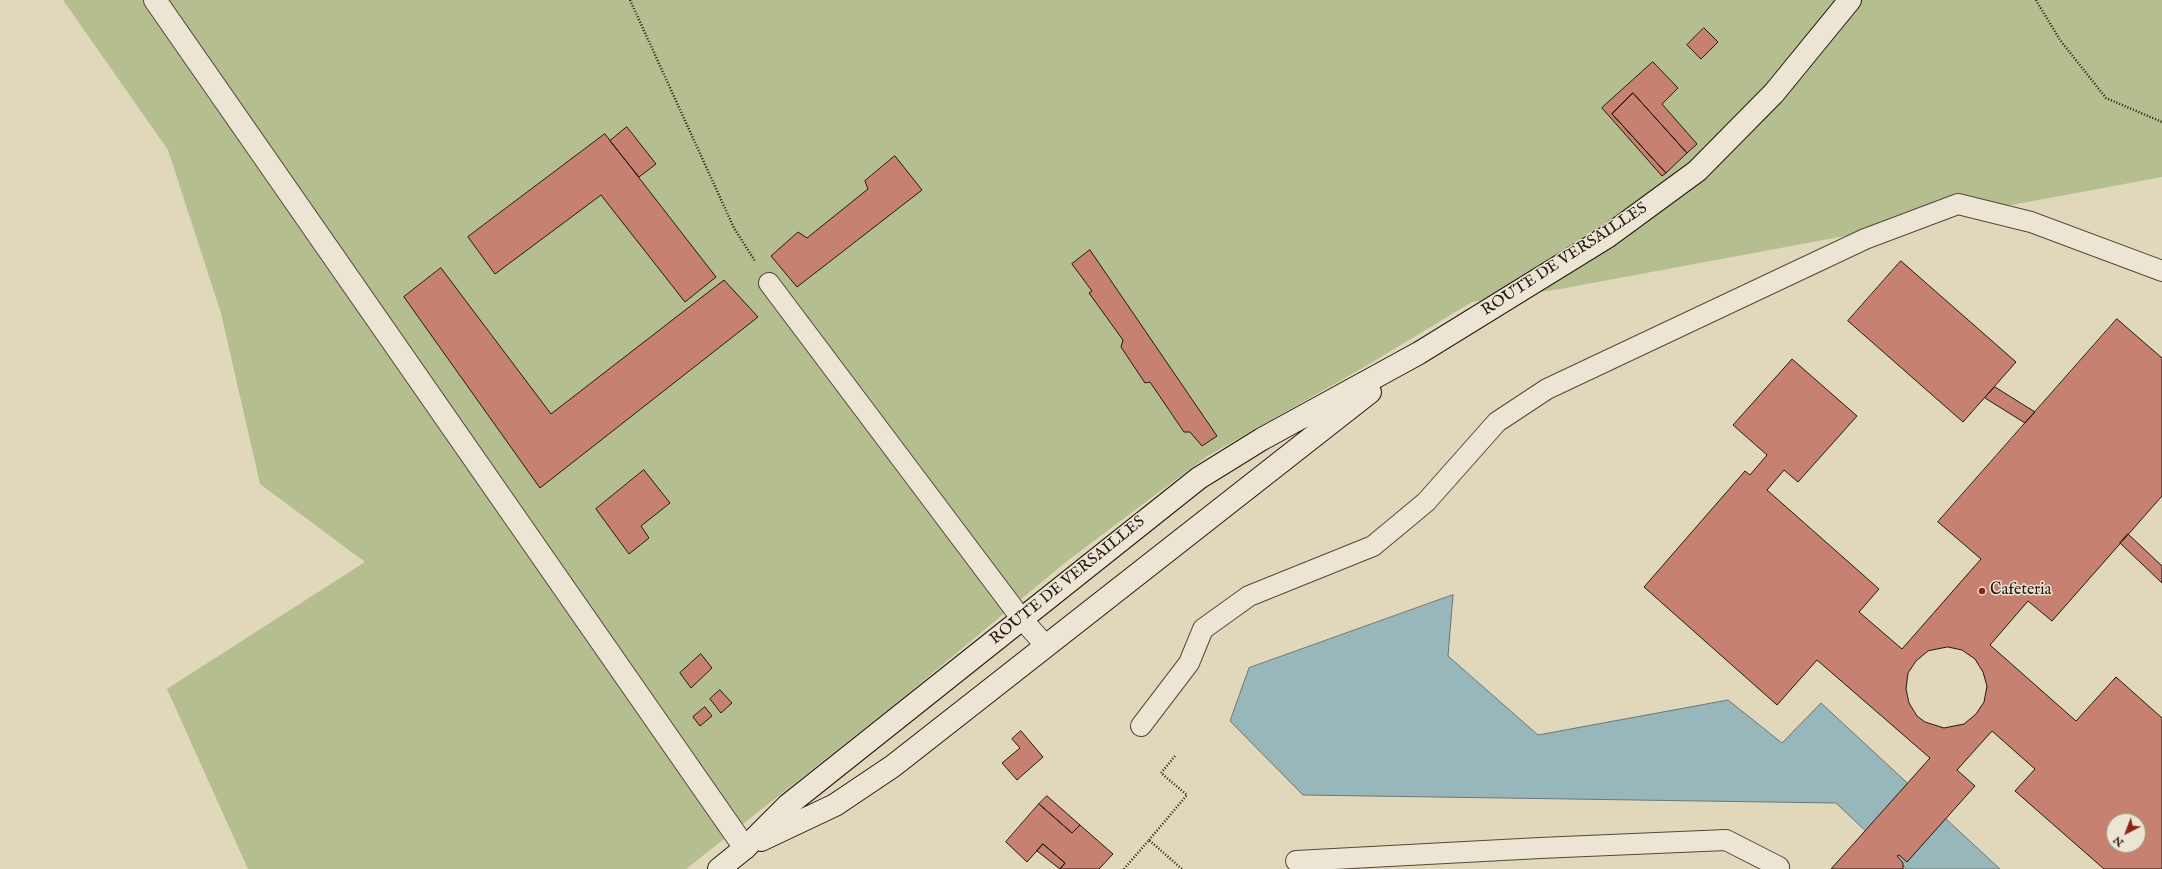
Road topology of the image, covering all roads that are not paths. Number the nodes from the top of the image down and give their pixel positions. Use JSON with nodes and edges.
{"nodes":[{"id":1,"x":155,"y":0,"type":"edge"},
{"id":2,"x":1850,"y":0,"type":"edge"},
{"id":3,"x":2162,"y":271,"type":"edge"},
{"id":4,"x":769,"y":283,"type":"road end"},
{"id":5,"x":1420,"y":353,"type":"junction"},
{"id":6,"x":1021,"y":618,"type":"junction"},
{"id":7,"x":1046,"y":646,"type":"junction"},
{"id":8,"x":1141,"y":726,"type":"dead end"},
{"id":9,"x":745,"y":848,"type":"junction"},
{"id":10,"x":1296,"y":861,"type":"dead end"},
{"id":11,"x":1778,"y":867,"type":"dead end"},
{"id":12,"x":719,"y":869,"type":"edge"}],
"edges":[{"from":1,"to":9,"type":"main road"},
{"from":2,"to":5,"type":"main road","name":"ROUTE DE VERSAILLES"},
{"from":3,"to":8,"type":"lane"},
{"from":4,"to":6,"type":"lane"},
{"from":5,"to":6,"type":"main road","name":"ROUTE DE VERSAILLES"},
{"from":5,"to":7,"type":"main road","name":"ROUTE DE VERSAILLES"},
{"from":6,"to":7,"type":"lane"},
{"from":6,"to":9,"type":"main road","name":"ROUTE DE VERSAILLES"},
{"from":7,"to":9,"type":"main road","name":"ROUTE DE VERSAILLES"},
{"from":9,"to":12,"type":"main road","name":"ROUTE DE VERSAILLES"},
{"from":10,"to":11,"type":"lane"}]}
